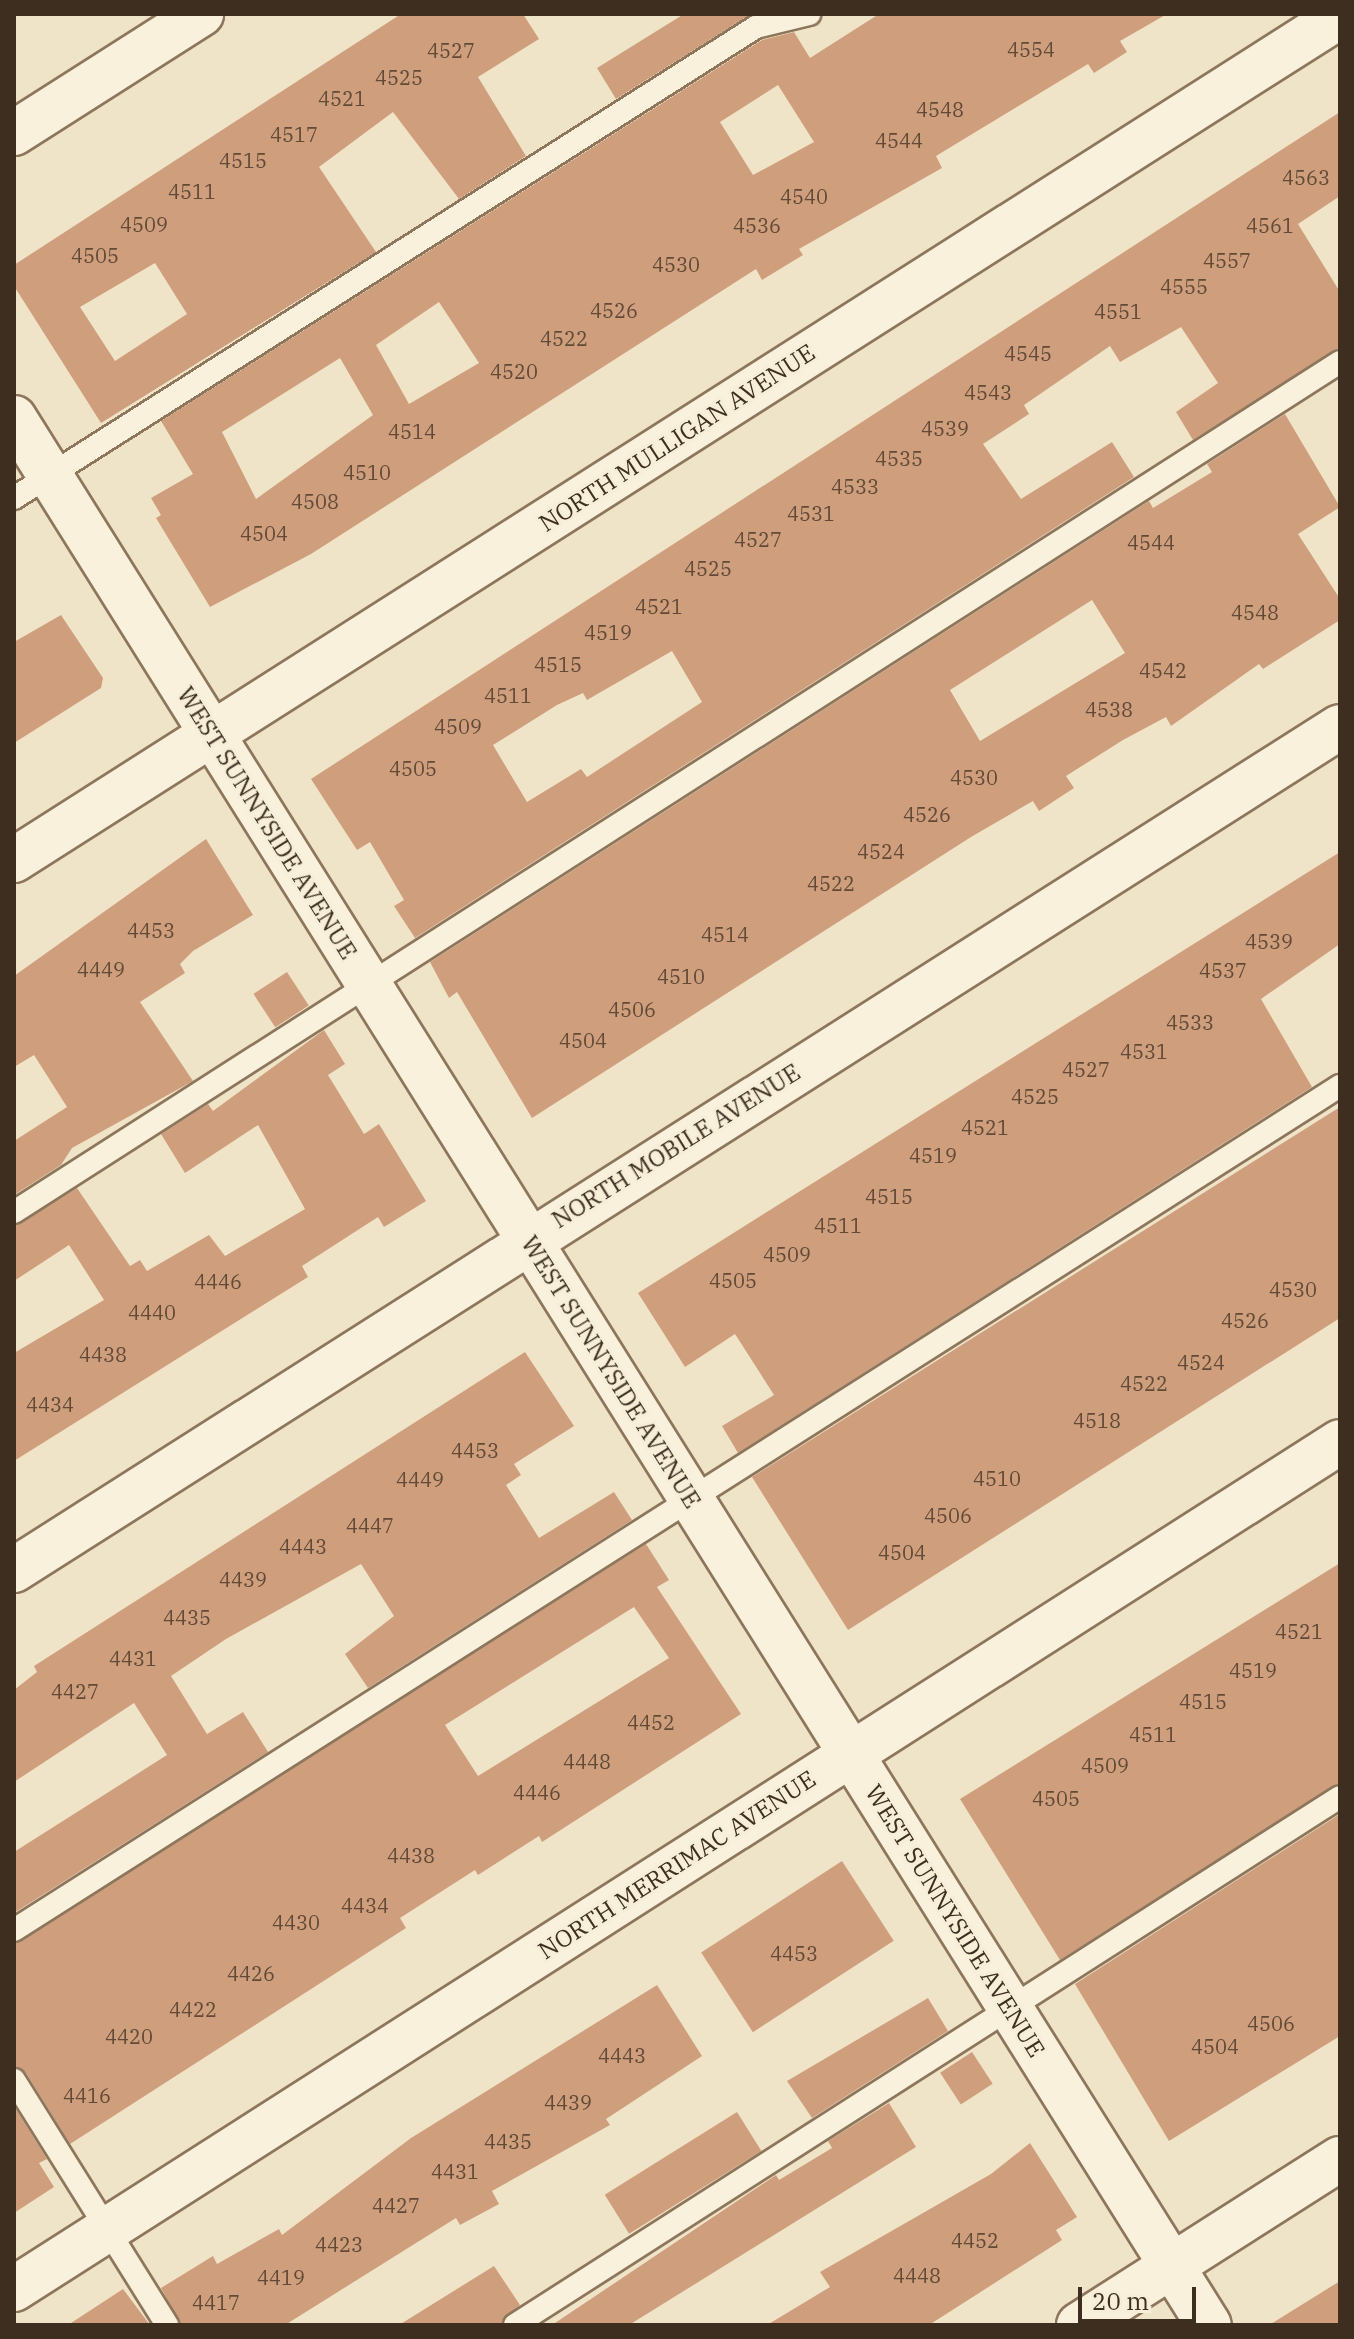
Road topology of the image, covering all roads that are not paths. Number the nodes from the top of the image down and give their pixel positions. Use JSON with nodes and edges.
{"nodes":[{"id":1,"x":201,"y":14,"type":"edge"},
{"id":2,"x":809,"y":14,"type":"edge"},
{"id":3,"x":1340,"y":16,"type":"edge"},
{"id":4,"x":14,"y":133,"type":"edge"},
{"id":5,"x":1340,"y":362,"type":"edge"},
{"id":6,"x":14,"y":418,"type":"edge"},
{"id":7,"x":32,"y":487,"type":"edge"},
{"id":8,"x":1340,"y":727,"type":"edge"},
{"id":9,"x":212,"y":735,"type":"junction"},
{"id":10,"x":14,"y":860,"type":"edge"},
{"id":11,"x":370,"y":987,"type":"junction"},
{"id":12,"x":1340,"y":1086,"type":"edge"},
{"id":13,"x":14,"y":1212,"type":"edge"},
{"id":14,"x":528,"y":1239,"type":"junction"},
{"id":15,"x":1340,"y":1442,"type":"edge"},
{"id":16,"x":692,"y":1501,"type":"junction"},
{"id":17,"x":14,"y":1570,"type":"edge"},
{"id":18,"x":850,"y":1754,"type":"junction"},
{"id":19,"x":1340,"y":1797,"type":"edge"},
{"id":20,"x":14,"y":1930,"type":"edge"},
{"id":21,"x":1010,"y":2008,"type":"junction"},
{"id":22,"x":14,"y":2080,"type":"edge"},
{"id":23,"x":1340,"y":2159,"type":"edge"},
{"id":24,"x":107,"y":2228,"type":"junction"},
{"id":25,"x":1172,"y":2266,"type":"junction"},
{"id":26,"x":14,"y":2289,"type":"edge"},
{"id":27,"x":167,"y":2325,"type":"edge"},
{"id":28,"x":515,"y":2325,"type":"edge"},
{"id":29,"x":1079,"y":2325,"type":"edge"},
{"id":30,"x":1209,"y":2325,"type":"edge"}],
"edges":[{"from":1,"to":4,"type":"street"},
{"from":2,"to":7,"type":"lane"},
{"from":3,"to":9,"type":"street","name":"NORTH MULLIGAN AVENUE"},
{"from":5,"to":11,"type":"lane"},
{"from":6,"to":7,"type":"street","name":"WEST SUNNYSIDE AVENUE"},
{"from":7,"to":9,"type":"street","name":"WEST SUNNYSIDE AVENUE"},
{"from":8,"to":14,"type":"street","name":"NORTH MOBILE AVENUE"},
{"from":9,"to":10,"type":"street","name":"NORTH MULLIGAN AVENUE"},
{"from":9,"to":11,"type":"street","name":"WEST SUNNYSIDE AVENUE"},
{"from":11,"to":13,"type":"lane"},
{"from":11,"to":14,"type":"street","name":"WEST SUNNYSIDE AVENUE"},
{"from":12,"to":16,"type":"lane"},
{"from":14,"to":16,"type":"street","name":"WEST SUNNYSIDE AVENUE"},
{"from":14,"to":17,"type":"street","name":"NORTH MOBILE AVENUE"},
{"from":15,"to":18,"type":"street","name":"NORTH MERRIMAC AVENUE"},
{"from":16,"to":18,"type":"street","name":"WEST SUNNYSIDE AVENUE"},
{"from":16,"to":20,"type":"lane"},
{"from":18,"to":21,"type":"street","name":"WEST SUNNYSIDE AVENUE"},
{"from":18,"to":24,"type":"street","name":"NORTH MERRIMAC AVENUE"},
{"from":19,"to":21,"type":"lane"},
{"from":21,"to":25,"type":"street","name":"WEST SUNNYSIDE AVENUE"},
{"from":21,"to":28,"type":"lane"},
{"from":22,"to":24,"type":"lane"},
{"from":23,"to":25,"type":"street"},
{"from":24,"to":26,"type":"street","name":"NORTH MERRIMAC AVENUE"},
{"from":24,"to":27,"type":"lane"},
{"from":25,"to":29,"type":"street"},
{"from":25,"to":30,"type":"street","name":"WEST SUNNYSIDE AVENUE"}]}
